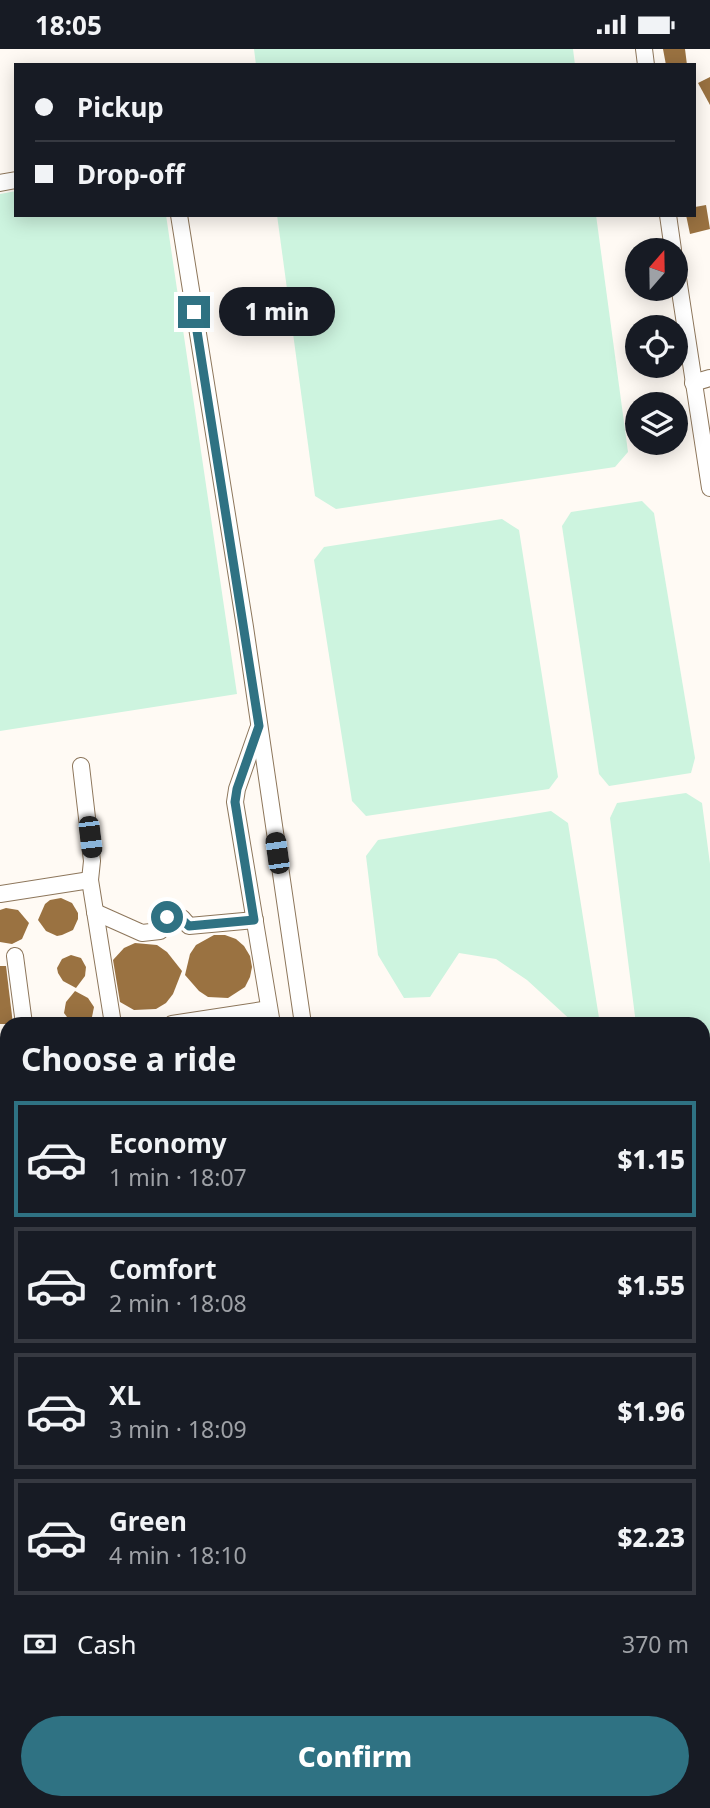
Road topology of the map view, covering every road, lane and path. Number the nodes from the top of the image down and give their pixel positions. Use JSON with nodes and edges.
{"nodes":[{"id":1,"x":179,"y":217,"type":"edge"},
{"id":2,"x":668,"y":217,"type":"edge"},
{"id":3,"x":671,"y":238,"type":"edge"},
{"id":4,"x":681,"y":301,"type":"edge"},
{"id":5,"x":710,"y":377,"type":"edge"},
{"id":6,"x":693,"y":383,"type":"junction"},
{"id":7,"x":708,"y":461,"type":"edge"},
{"id":8,"x":710,"y":488,"type":"edge"},
{"id":9,"x":259,"y":726,"type":"junction"},
{"id":10,"x":81,"y":766,"type":"dead end"},
{"id":11,"x":90,"y":880,"type":"junction"},
{"id":12,"x":0,"y":894,"type":"edge"},
{"id":13,"x":95,"y":912,"type":"junction"},
{"id":14,"x":254,"y":920,"type":"junction"},
{"id":15,"x":15,"y":956,"type":"dead end"},
{"id":16,"x":270,"y":1016,"type":"edge"},
{"id":17,"x":23,"y":1017,"type":"edge"},
{"id":18,"x":112,"y":1017,"type":"edge"},
{"id":19,"x":302,"y":1017,"type":"edge"}],
"edges":[{"from":1,"to":9,"type":"street"},
{"from":2,"to":3,"type":"street"},
{"from":4,"to":6,"type":"street"},
{"from":5,"to":6,"type":"street"},
{"from":6,"to":7,"type":"street"},
{"from":7,"to":8,"type":"street"},
{"from":9,"to":14,"type":"street"},
{"from":9,"to":19,"type":"street"},
{"from":10,"to":11,"type":"street"},
{"from":11,"to":12,"type":"street"},
{"from":11,"to":13,"type":"street"},
{"from":13,"to":14,"type":"street"},
{"from":13,"to":18,"type":"street"},
{"from":14,"to":16,"type":"street"},
{"from":15,"to":17,"type":"street"}]}
